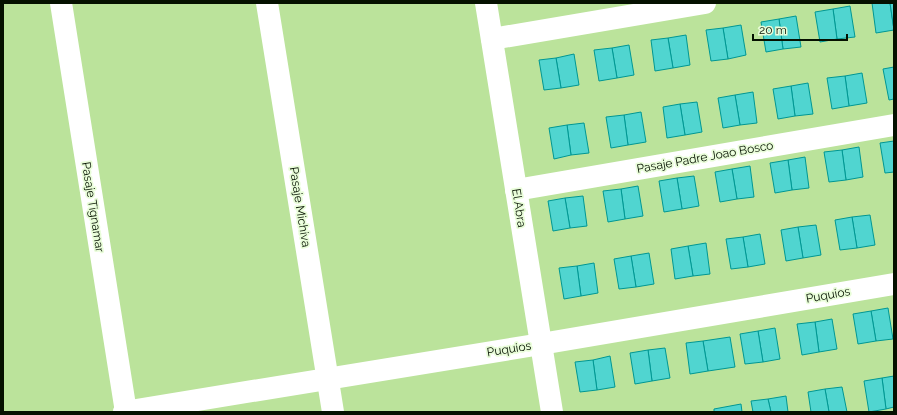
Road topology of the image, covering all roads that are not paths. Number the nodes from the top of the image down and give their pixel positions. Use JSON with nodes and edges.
{"nodes":[{"id":1,"x":61,"y":3,"type":"edge"},
{"id":2,"x":267,"y":3,"type":"edge"},
{"id":3,"x":486,"y":3,"type":"edge"},
{"id":4,"x":705,"y":3,"type":"edge"},
{"id":5,"x":492,"y":39,"type":"junction"},
{"id":6,"x":894,"y":124,"type":"edge"},
{"id":7,"x":516,"y":190,"type":"junction"},
{"id":8,"x":894,"y":284,"type":"edge"},
{"id":9,"x":541,"y":344,"type":"junction"},
{"id":10,"x":327,"y":379,"type":"junction"},
{"id":11,"x":125,"y":412,"type":"edge"},
{"id":12,"x":333,"y":412,"type":"edge"},
{"id":13,"x":552,"y":412,"type":"edge"}],
"edges":[{"from":1,"to":11,"type":"street","name":"Pasaje Tignamar"},
{"from":2,"to":10,"type":"street","name":"Pasaje Michiva"},
{"from":3,"to":5,"type":"street","name":"El Abra"},
{"from":4,"to":5,"type":"street"},
{"from":5,"to":7,"type":"street","name":"El Abra"},
{"from":6,"to":7,"type":"street","name":"Pasaje Padre Joao Bosco"},
{"from":7,"to":9,"type":"street","name":"El Abra"},
{"from":8,"to":9,"type":"street","name":"Puquios"},
{"from":9,"to":10,"type":"street","name":"Puquios"},
{"from":9,"to":13,"type":"street","name":"El Abra"},
{"from":10,"to":11,"type":"street","name":"Puquios"},
{"from":10,"to":12,"type":"street","name":"Pasaje Michiva"}]}
